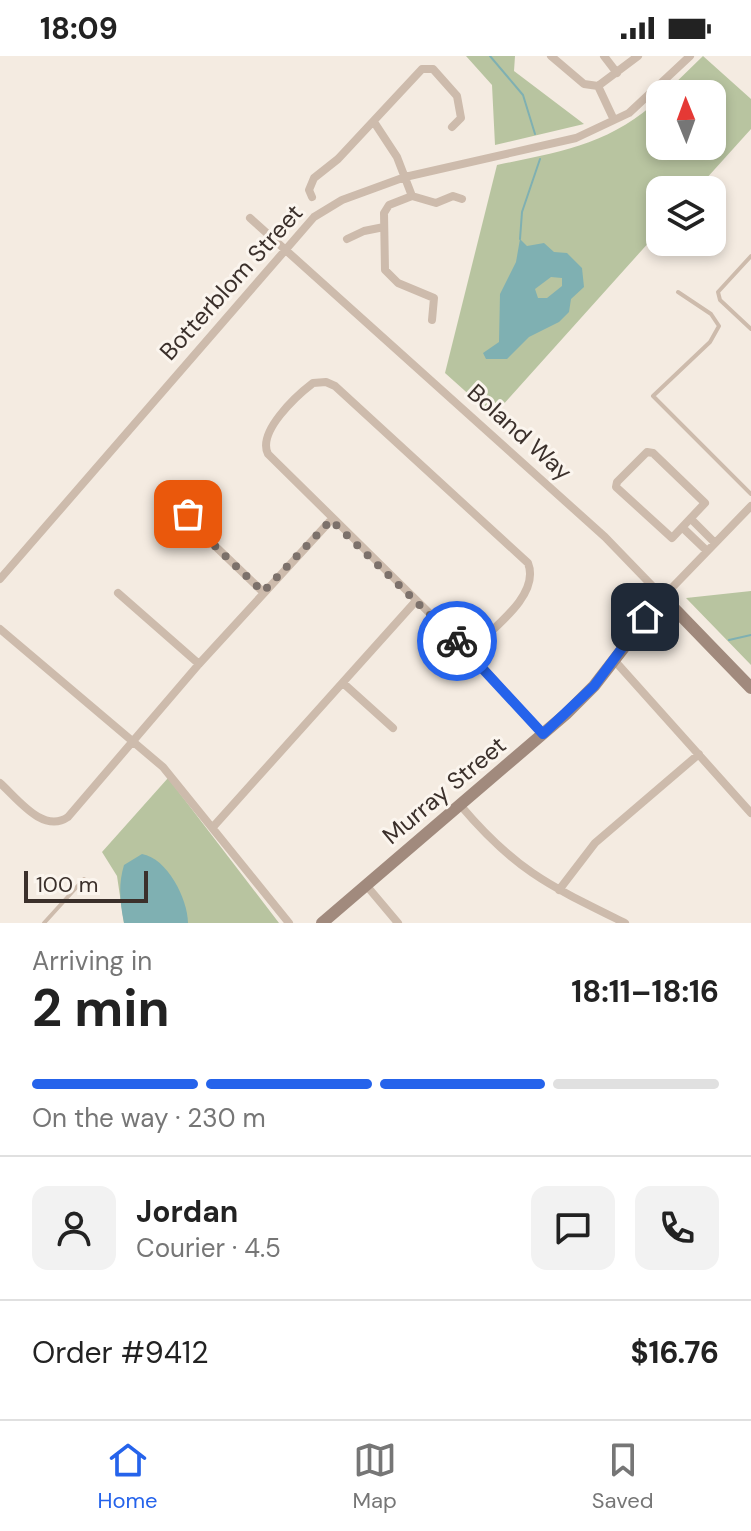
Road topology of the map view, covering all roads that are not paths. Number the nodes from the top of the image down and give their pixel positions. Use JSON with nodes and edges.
{"nodes":[{"id":1,"x":551,"y":56,"type":"edge"},
{"id":2,"x":604,"y":56,"type":"edge"},
{"id":3,"x":638,"y":56,"type":"edge"},
{"id":4,"x":690,"y":56,"type":"edge"},
{"id":5,"x":617,"y":73,"type":"junction"},
{"id":6,"x":598,"y":86,"type":"junction"},
{"id":7,"x":614,"y":120,"type":"junction"},
{"id":8,"x":374,"y":122,"type":"junction"},
{"id":9,"x":452,"y":127,"type":"dead end"},
{"id":10,"x":405,"y":177,"type":"junction"},
{"id":11,"x":412,"y":196,"type":"junction"},
{"id":12,"x":312,"y":197,"type":"dead end"},
{"id":13,"x":462,"y":199,"type":"dead end"},
{"id":14,"x":250,"y":218,"type":"dead end"},
{"id":15,"x":384,"y":227,"type":"junction"},
{"id":16,"x":347,"y":239,"type":"dead end"},
{"id":17,"x":283,"y":249,"type":"junction"},
{"id":18,"x":751,"y":256,"type":"edge"},
{"id":19,"x":678,"y":292,"type":"dead end"},
{"id":20,"x":432,"y":320,"type":"dead end"},
{"id":21,"x":751,"y":329,"type":"edge"},
{"id":22,"x":751,"y":494,"type":"edge"},
{"id":23,"x":751,"y":506,"type":"edge"},
{"id":24,"x":191,"y":507,"type":"dead end"},
{"id":25,"x":331,"y":520,"type":"junction"},
{"id":26,"x":692,"y":520,"type":"junction"},
{"id":27,"x":684,"y":529,"type":"junction"},
{"id":28,"x":715,"y":543,"type":"junction"},
{"id":29,"x":707,"y":551,"type":"junction"},
{"id":30,"x":0,"y":579,"type":"edge"},
{"id":31,"x":263,"y":592,"type":"junction"},
{"id":32,"x":118,"y":593,"type":"dead end"},
{"id":33,"x":663,"y":597,"type":"junction"},
{"id":34,"x":415,"y":602,"type":"junction"},
{"id":35,"x":0,"y":629,"type":"edge"},
{"id":36,"x":469,"y":652,"type":"junction"},
{"id":37,"x":614,"y":660,"type":"junction"},
{"id":38,"x":199,"y":664,"type":"junction"},
{"id":39,"x":343,"y":683,"type":"junction"},
{"id":40,"x":751,"y":688,"type":"edge"},
{"id":41,"x":393,"y":728,"type":"dead end"},
{"id":42,"x":543,"y":734,"type":"junction"},
{"id":43,"x":133,"y":742,"type":"junction"},
{"id":44,"x":699,"y":754,"type":"junction"},
{"id":45,"x":0,"y":783,"type":"edge"},
{"id":46,"x":461,"y":806,"type":"junction"},
{"id":47,"x":751,"y":813,"type":"edge"},
{"id":48,"x":213,"y":827,"type":"junction"},
{"id":49,"x":84,"y":879,"type":"dead end"},
{"id":50,"x":366,"y":885,"type":"junction"},
{"id":51,"x":559,"y":890,"type":"junction"},
{"id":52,"x":44,"y":923,"type":"edge"},
{"id":53,"x":289,"y":923,"type":"edge"},
{"id":54,"x":322,"y":923,"type":"edge"},
{"id":55,"x":398,"y":923,"type":"edge"},
{"id":56,"x":625,"y":923,"type":"edge"}],
"edges":[{"from":1,"to":6,"type":"street"},
{"from":2,"to":5,"type":"street"},
{"from":3,"to":5,"type":"street"},
{"from":4,"to":7,"type":"street","name":"Botterblom Street"},
{"from":5,"to":6,"type":"street"},
{"from":6,"to":7,"type":"street"},
{"from":7,"to":10,"type":"street","name":"Botterblom Street"},
{"from":8,"to":9,"type":"street"},
{"from":8,"to":10,"type":"street"},
{"from":8,"to":12,"type":"street"},
{"from":10,"to":11,"type":"street"},
{"from":10,"to":17,"type":"street","name":"Botterblom Street"},
{"from":11,"to":13,"type":"street"},
{"from":11,"to":15,"type":"street"},
{"from":14,"to":17,"type":"street","name":"Boland Way"},
{"from":15,"to":16,"type":"street"},
{"from":15,"to":20,"type":"street"},
{"from":17,"to":30,"type":"street","name":"Botterblom Street"},
{"from":17,"to":33,"type":"street","name":"Boland Way"},
{"from":18,"to":21,"type":"lane"},
{"from":19,"to":22,"type":"lane"},
{"from":23,"to":28,"type":"street","name":"Murray Street"},
{"from":24,"to":31,"type":"street"},
{"from":25,"to":31,"type":"street"},
{"from":25,"to":34,"type":"street"},
{"from":25,"to":36,"type":"street"},
{"from":26,"to":27,"type":"street"},
{"from":26,"to":27,"type":"street"},
{"from":26,"to":28,"type":"street"},
{"from":27,"to":29,"type":"street"},
{"from":28,"to":29,"type":"street","name":"Murray Street"},
{"from":29,"to":33,"type":"street","name":"Murray Street"},
{"from":31,"to":38,"type":"street"},
{"from":32,"to":38,"type":"street"},
{"from":33,"to":37,"type":"street","name":"Murray Street"},
{"from":33,"to":40,"type":"street","name":"Boland Way"},
{"from":34,"to":36,"type":"street"},
{"from":34,"to":39,"type":"street"},
{"from":35,"to":43,"type":"street"},
{"from":36,"to":42,"type":"street"},
{"from":37,"to":42,"type":"street","name":"Murray Street"},
{"from":37,"to":44,"type":"street"},
{"from":38,"to":43,"type":"street"},
{"from":39,"to":41,"type":"street"},
{"from":39,"to":48,"type":"street"},
{"from":42,"to":46,"type":"street","name":"Murray Street"},
{"from":43,"to":45,"type":"street"},
{"from":43,"to":48,"type":"street"},
{"from":44,"to":47,"type":"street"},
{"from":44,"to":51,"type":"street"},
{"from":46,"to":50,"type":"street","name":"Murray Street"},
{"from":46,"to":51,"type":"street"},
{"from":48,"to":53,"type":"street"},
{"from":49,"to":52,"type":"lane"},
{"from":50,"to":54,"type":"street","name":"Murray Street"},
{"from":50,"to":55,"type":"street"},
{"from":51,"to":56,"type":"street"}]}
